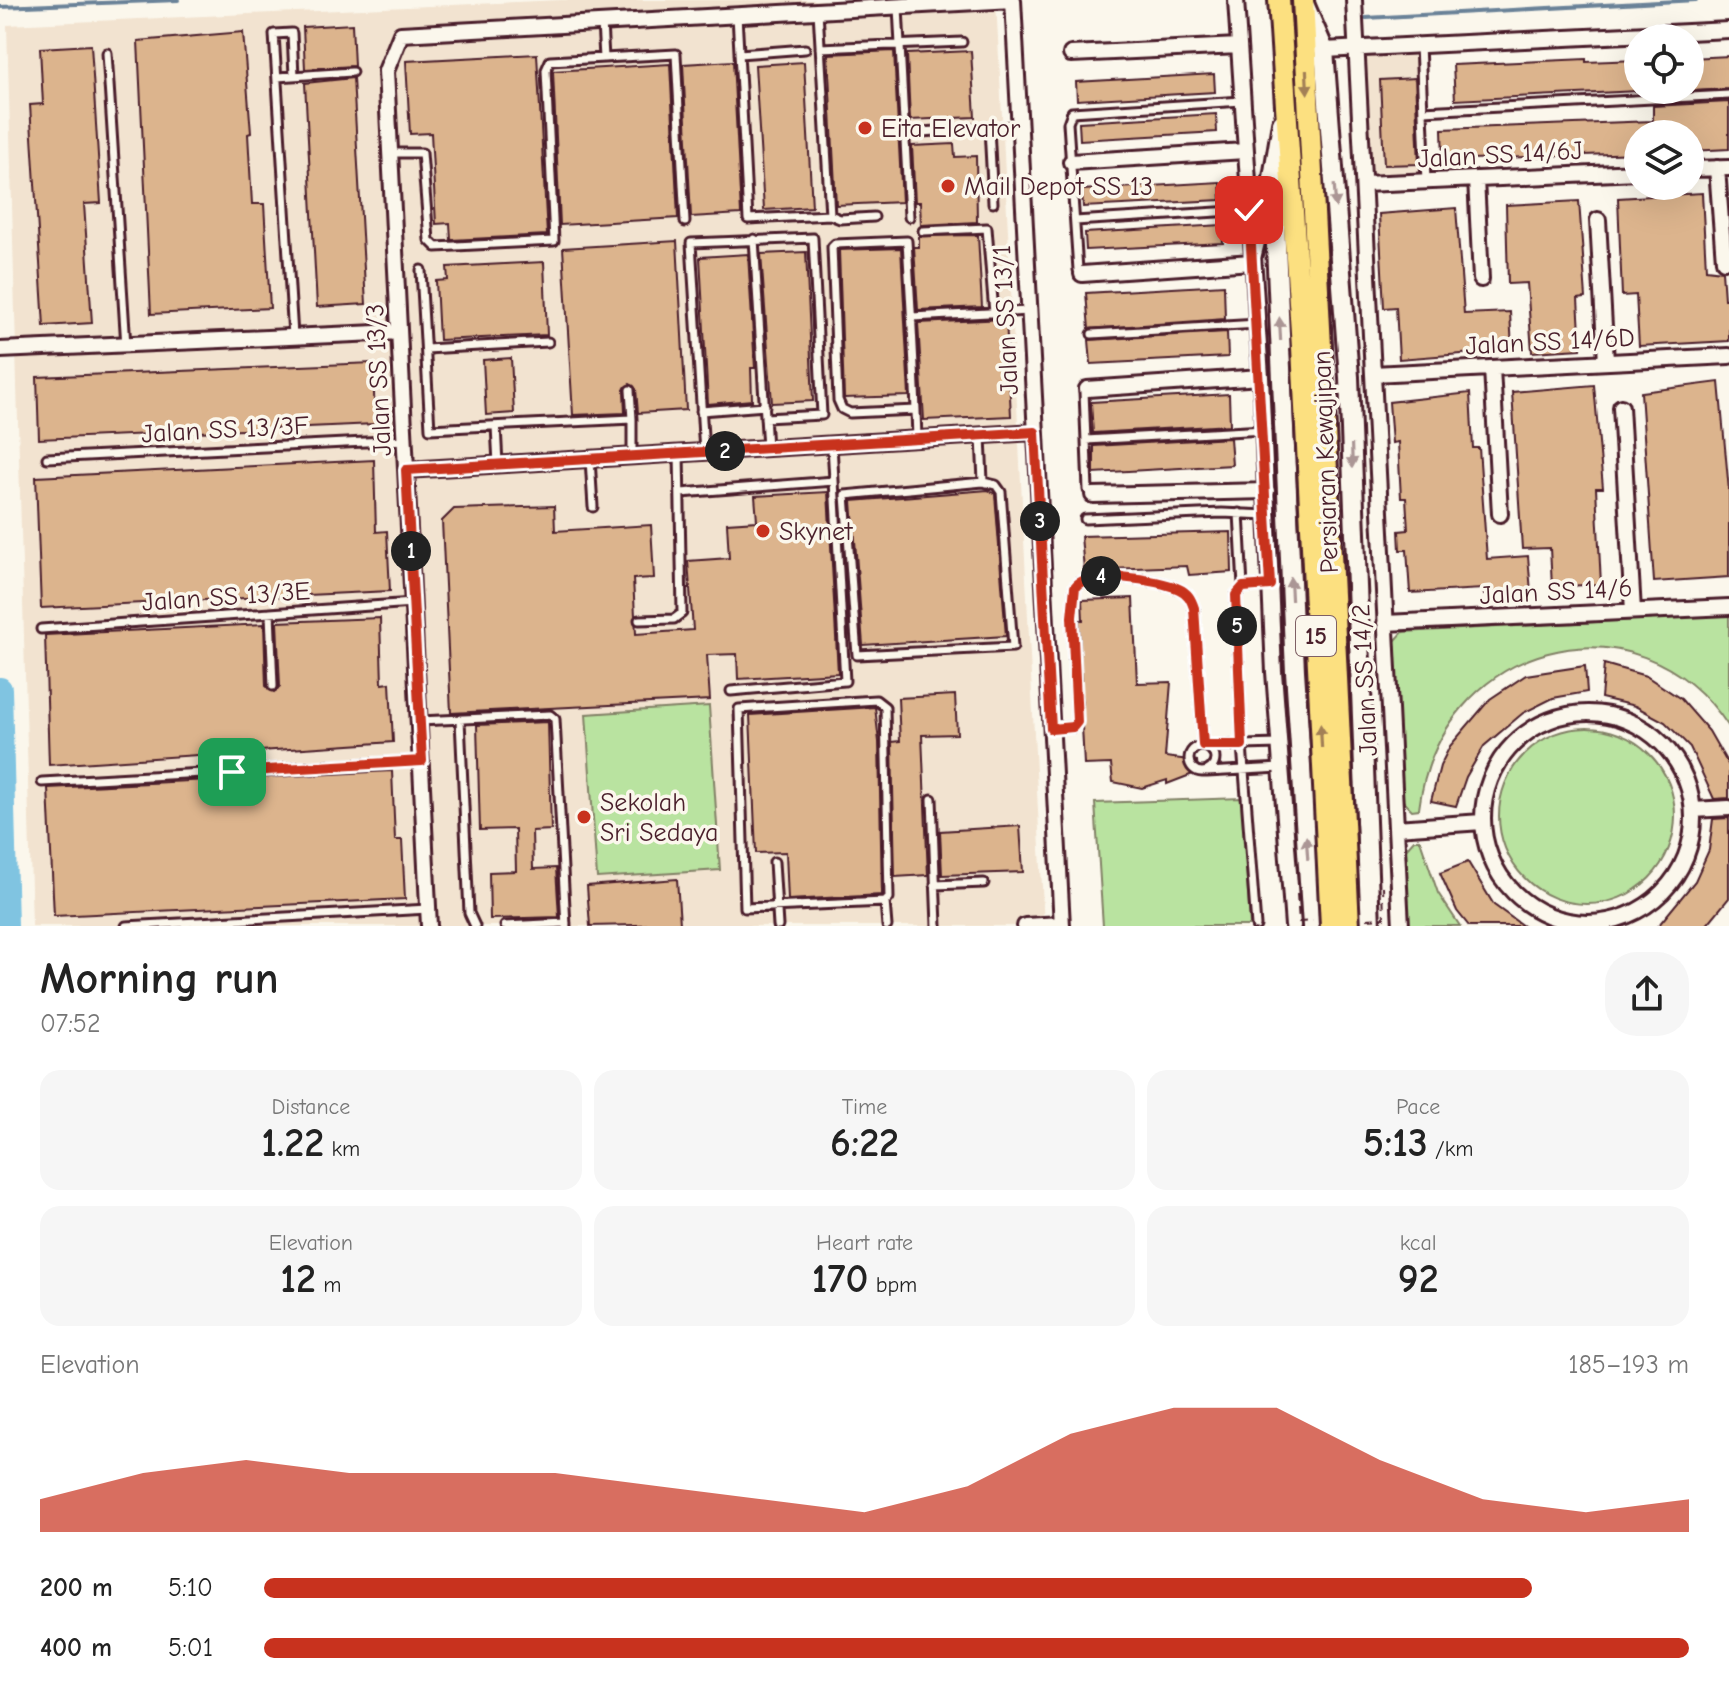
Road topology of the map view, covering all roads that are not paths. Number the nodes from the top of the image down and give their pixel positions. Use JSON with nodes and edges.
{"nodes":[{"id":1,"x":1013,"y":0,"type":"edge"},
{"id":2,"x":1236,"y":0,"type":"edge"},
{"id":3,"x":1279,"y":0,"type":"edge"},
{"id":4,"x":1354,"y":0,"type":"edge"},
{"id":5,"x":1304,"y":2,"type":"edge"},
{"id":6,"x":898,"y":7,"type":"junction"},
{"id":7,"x":818,"y":11,"type":"junction"},
{"id":8,"x":737,"y":15,"type":"junction"},
{"id":9,"x":602,"y":23,"type":"junction"},
{"id":10,"x":1729,"y":30,"type":"edge"},
{"id":11,"x":962,"y":42,"type":"dead end"},
{"id":12,"x":900,"y":44,"type":"junction"},
{"id":13,"x":1420,"y":45,"type":"junction"},
{"id":14,"x":1239,"y":46,"type":"junction"},
{"id":15,"x":820,"y":48,"type":"junction"},
{"id":16,"x":1357,"y":48,"type":"junction"},
{"id":17,"x":805,"y":49,"type":"dead end"},
{"id":18,"x":1324,"y":50,"type":"junction"},
{"id":19,"x":107,"y":53,"type":"dead end"},
{"id":20,"x":739,"y":54,"type":"junction"},
{"id":21,"x":1071,"y":54,"type":"dead end"},
{"id":22,"x":604,"y":58,"type":"junction"},
{"id":23,"x":352,"y":72,"type":"dead end"},
{"id":24,"x":294,"y":76,"type":"junction"},
{"id":25,"x":277,"y":77,"type":"junction"},
{"id":26,"x":1729,"y":95,"type":"edge"},
{"id":27,"x":1242,"y":101,"type":"junction"},
{"id":28,"x":1286,"y":101,"type":"junction"},
{"id":29,"x":1423,"y":111,"type":"junction"},
{"id":30,"x":1019,"y":126,"type":"junction"},
{"id":31,"x":989,"y":128,"type":"junction"},
{"id":32,"x":904,"y":133,"type":"junction"},
{"id":33,"x":1245,"y":151,"type":"junction"},
{"id":34,"x":390,"y":153,"type":"junction"},
{"id":35,"x":1071,"y":162,"type":"junction"},
{"id":36,"x":1723,"y":168,"type":"edge"},
{"id":37,"x":1624,"y":173,"type":"edge"},
{"id":38,"x":1273,"y":178,"type":"junction"},
{"id":39,"x":1476,"y":179,"type":"junction"},
{"id":40,"x":1426,"y":181,"type":"junction"},
{"id":41,"x":1364,"y":184,"type":"junction"},
{"id":42,"x":993,"y":203,"type":"dead end"},
{"id":43,"x":1249,"y":210,"type":"junction"},
{"id":44,"x":830,"y":215,"type":"junction"},
{"id":45,"x":874,"y":217,"type":"dead end"},
{"id":46,"x":909,"y":217,"type":"dead end"},
{"id":47,"x":1598,"y":220,"type":"dead end"},
{"id":48,"x":1075,"y":221,"type":"junction"},
{"id":49,"x":685,"y":222,"type":"dead end"},
{"id":50,"x":923,"y":231,"type":"dead end"},
{"id":51,"x":754,"y":239,"type":"junction"},
{"id":52,"x":1724,"y":261,"type":"dead end"},
{"id":53,"x":1252,"y":262,"type":"junction"},
{"id":54,"x":421,"y":270,"type":"dead end"},
{"id":55,"x":1082,"y":274,"type":"joint"},
{"id":56,"x":1481,"y":279,"type":"dead end"},
{"id":57,"x":1029,"y":311,"type":"junction"},
{"id":58,"x":994,"y":313,"type":"junction"},
{"id":59,"x":912,"y":317,"type":"junction"},
{"id":60,"x":1258,"y":324,"type":"junction"},
{"id":61,"x":399,"y":332,"type":"junction"},
{"id":62,"x":1092,"y":334,"type":"dead end"},
{"id":63,"x":293,"y":336,"type":"junction"},
{"id":64,"x":548,"y":342,"type":"dead end"},
{"id":65,"x":126,"y":346,"type":"junction"},
{"id":66,"x":1311,"y":347,"type":"junction"},
{"id":67,"x":426,"y":349,"type":"junction"},
{"id":68,"x":8,"y":350,"type":"edge"},
{"id":69,"x":1729,"y":356,"type":"edge"},
{"id":70,"x":1606,"y":362,"type":"junction"},
{"id":71,"x":1492,"y":368,"type":"junction"},
{"id":72,"x":1373,"y":374,"type":"junction"},
{"id":73,"x":1261,"y":377,"type":"junction"},
{"id":74,"x":1087,"y":389,"type":"joint"},
{"id":75,"x":630,"y":390,"type":"dead end"},
{"id":76,"x":765,"y":406,"type":"junction"},
{"id":77,"x":1621,"y":407,"type":"dead end"},
{"id":78,"x":916,"y":410,"type":"junction"},
{"id":79,"x":701,"y":411,"type":"junction"},
{"id":80,"x":765,"y":418,"type":"junction"},
{"id":81,"x":632,"y":419,"type":"junction"},
{"id":82,"x":496,"y":426,"type":"junction"},
{"id":83,"x":1264,"y":430,"type":"junction"},
{"id":84,"x":1035,"y":432,"type":"junction"},
{"id":85,"x":981,"y":435,"type":"junction"},
{"id":86,"x":917,"y":439,"type":"junction"},
{"id":87,"x":405,"y":440,"type":"junction"},
{"id":88,"x":1086,"y":440,"type":"junction"},
{"id":89,"x":832,"y":444,"type":"junction"},
{"id":90,"x":767,"y":448,"type":"junction"},
{"id":91,"x":704,"y":452,"type":"junction"},
{"id":92,"x":679,"y":453,"type":"junction"},
{"id":93,"x":632,"y":456,"type":"junction"},
{"id":94,"x":47,"y":458,"type":"dead end"},
{"id":95,"x":590,"y":459,"type":"junction"},
{"id":96,"x":498,"y":464,"type":"junction"},
{"id":97,"x":406,"y":470,"type":"junction"},
{"id":98,"x":834,"y":481,"type":"junction"},
{"id":99,"x":983,"y":482,"type":"junction"},
{"id":100,"x":1267,"y":491,"type":"junction"},
{"id":101,"x":681,"y":493,"type":"junction"},
{"id":102,"x":1093,"y":495,"type":"joint"},
{"id":103,"x":593,"y":507,"type":"dead end"},
{"id":104,"x":1239,"y":513,"type":"junction"},
{"id":105,"x":1500,"y":514,"type":"dead end"},
{"id":106,"x":1268,"y":515,"type":"junction"},
{"id":107,"x":1085,"y":519,"type":"dead end"},
{"id":108,"x":1270,"y":585,"type":"junction"},
{"id":109,"x":1243,"y":587,"type":"junction"},
{"id":110,"x":413,"y":603,"type":"junction"},
{"id":111,"x":1729,"y":607,"type":"edge"},
{"id":112,"x":1633,"y":611,"type":"junction"},
{"id":113,"x":270,"y":613,"type":"junction"},
{"id":114,"x":639,"y":620,"type":"dead end"},
{"id":115,"x":1385,"y":623,"type":"junction"},
{"id":116,"x":41,"y":629,"type":"dead end"},
{"id":117,"x":273,"y":686,"type":"dead end"},
{"id":118,"x":731,"y":691,"type":"dead end"},
{"id":119,"x":460,"y":720,"type":"junction"},
{"id":120,"x":419,"y":721,"type":"junction"},
{"id":121,"x":1051,"y":729,"type":"junction"},
{"id":122,"x":1299,"y":742,"type":"junction"},
{"id":123,"x":1279,"y":744,"type":"junction"},
{"id":124,"x":1242,"y":745,"type":"junction"},
{"id":125,"x":1205,"y":746,"type":"junction"},
{"id":126,"x":422,"y":761,"type":"junction"},
{"id":127,"x":1281,"y":768,"type":"junction"},
{"id":128,"x":1244,"y":770,"type":"junction"},
{"id":129,"x":1205,"y":772,"type":"junction"},
{"id":130,"x":42,"y":782,"type":"dead end"},
{"id":131,"x":1365,"y":797,"type":"junction"},
{"id":132,"x":932,"y":799,"type":"dead end"},
{"id":133,"x":1729,"y":808,"type":"edge"},
{"id":134,"x":1693,"y":810,"type":"junction"},
{"id":135,"x":1482,"y":822,"type":"junction"},
{"id":136,"x":1396,"y":828,"type":"junction"},
{"id":137,"x":774,"y":862,"type":"dead end"},
{"id":138,"x":984,"y":883,"type":"dead end"},
{"id":139,"x":935,"y":885,"type":"junction"},
{"id":140,"x":885,"y":902,"type":"junction"},
{"id":141,"x":777,"y":908,"type":"junction"},
{"id":142,"x":428,"y":909,"type":"junction"},
{"id":143,"x":566,"y":925,"type":"edge"},
{"id":144,"x":1062,"y":925,"type":"edge"},
{"id":145,"x":126,"y":926,"type":"edge"},
{"id":146,"x":429,"y":926,"type":"edge"},
{"id":147,"x":475,"y":926,"type":"edge"},
{"id":148,"x":505,"y":926,"type":"edge"},
{"id":149,"x":778,"y":926,"type":"edge"},
{"id":150,"x":887,"y":926,"type":"edge"},
{"id":151,"x":937,"y":926,"type":"edge"},
{"id":152,"x":1025,"y":926,"type":"edge"},
{"id":153,"x":1256,"y":926,"type":"edge"},
{"id":154,"x":1293,"y":926,"type":"edge"},
{"id":155,"x":1312,"y":926,"type":"edge"},
{"id":156,"x":1331,"y":926,"type":"edge"},
{"id":157,"x":1349,"y":926,"type":"edge"},
{"id":158,"x":1370,"y":926,"type":"edge"},
{"id":159,"x":1401,"y":926,"type":"edge"}],
"edges":[{"from":1,"to":6,"type":"street"},
{"from":1,"to":30,"type":"street","name":"Jalan SS 13/1"},
{"from":2,"to":14,"type":"street"},
{"from":3,"to":28,"type":"main road","name":"Persiaran Kewajipan"},
{"from":4,"to":16,"type":"street","name":"Jalan SS 14/2"},
{"from":5,"to":18,"type":"main road","name":"Persiaran Kewajipan"},
{"from":5,"to":66,"type":"main road","one_way":true},
{"from":6,"to":7,"type":"street"},
{"from":6,"to":12,"type":"lane"},
{"from":7,"to":8,"type":"street"},
{"from":7,"to":15,"type":"lane"},
{"from":8,"to":9,"type":"street"},
{"from":8,"to":20,"type":"lane"},
{"from":9,"to":22,"type":"lane"},
{"from":9,"to":34,"type":"street","name":"Jalan SS 13/3"},
{"from":10,"to":13,"type":"street"},
{"from":11,"to":12,"type":"lane"},
{"from":12,"to":15,"type":"lane"},
{"from":12,"to":32,"type":"lane"},
{"from":13,"to":16,"type":"street"},
{"from":13,"to":29,"type":"lane"},
{"from":14,"to":21,"type":"street"},
{"from":14,"to":27,"type":"street"},
{"from":15,"to":44,"type":"lane"},
{"from":16,"to":18,"type":"street"},
{"from":16,"to":41,"type":"street","name":"Jalan SS 14/2"},
{"from":17,"to":20,"type":"lane"},
{"from":18,"to":131,"type":"main road","name":"Persiaran Kewajipan","one_way":true},
{"from":19,"to":65,"type":"lane"},
{"from":20,"to":44,"type":"lane"},
{"from":22,"to":34,"type":"lane"},
{"from":22,"to":49,"type":"lane"},
{"from":23,"to":24,"type":"lane"},
{"from":24,"to":25,"type":"lane"},
{"from":24,"to":25,"type":"lane"},
{"from":25,"to":63,"type":"lane"},
{"from":26,"to":29,"type":"lane"},
{"from":27,"to":33,"type":"street"},
{"from":27,"to":35,"type":"lane"},
{"from":28,"to":38,"type":"main road","name":"Persiaran Kewajipan"},
{"from":28,"to":66,"type":"main road"},
{"from":29,"to":40,"type":"lane"},
{"from":30,"to":31,"type":"lane"},
{"from":30,"to":57,"type":"street","name":"Jalan SS 13/1"},
{"from":31,"to":32,"type":"lane"},
{"from":31,"to":42,"type":"lane"},
{"from":32,"to":46,"type":"lane"},
{"from":33,"to":35,"type":"street"},
{"from":33,"to":43,"type":"street"},
{"from":34,"to":61,"type":"street","name":"Jalan SS 13/3"},
{"from":35,"to":48,"type":"lane"},
{"from":36,"to":52,"type":"street"},
{"from":37,"to":39,"type":"street","name":"Jalan SS 14/6J"},
{"from":38,"to":53,"type":"street"},
{"from":122,"to":38,"type":"main road","name":"Persiaran Kewajipan","one_way":true},
{"from":39,"to":40,"type":"street","name":"Jalan SS 14/6J"},
{"from":39,"to":56,"type":"street"},
{"from":40,"to":41,"type":"street","name":"Jalan SS 14/6J"},
{"from":41,"to":72,"type":"street","name":"Jalan SS 14/2"},
{"from":43,"to":48,"type":"lane"},
{"from":43,"to":53,"type":"street"},
{"from":44,"to":45,"type":"lane"},
{"from":47,"to":70,"type":"street"},
{"from":48,"to":55,"type":"lane"},
{"from":50,"to":58,"type":"lane"},
{"from":51,"to":76,"type":"lane"},
{"from":51,"to":79,"type":"lane"},
{"from":51,"to":80,"type":"lane"},
{"from":53,"to":55,"type":"street"},
{"from":53,"to":60,"type":"street"},
{"from":54,"to":67,"type":"lane"},
{"from":57,"to":58,"type":"lane"},
{"from":57,"to":84,"type":"street","name":"Jalan SS 13/1"},
{"from":58,"to":59,"type":"lane"},
{"from":59,"to":78,"type":"lane"},
{"from":59,"to":78,"type":"lane"},
{"from":60,"to":62,"type":"lane"},
{"from":60,"to":73,"type":"street"},
{"from":61,"to":63,"type":"street"},
{"from":61,"to":87,"type":"street","name":"Jalan SS 13/3"},
{"from":63,"to":65,"type":"street"},
{"from":64,"to":67,"type":"lane"},
{"from":65,"to":68,"type":"street"},
{"from":156,"to":66,"type":"main road","number":"15","one_way":true,"bridge":true},
{"from":66,"to":157,"type":"main road","number":"15","bridge":true},
{"from":67,"to":82,"type":"lane"},
{"from":69,"to":70,"type":"street","name":"Jalan SS 14/6D"},
{"from":70,"to":71,"type":"street","name":"Jalan SS 14/6D"},
{"from":71,"to":72,"type":"street","name":"Jalan SS 14/6D"},
{"from":71,"to":105,"type":"street"},
{"from":72,"to":115,"type":"street","name":"Jalan SS 14/2"},
{"from":73,"to":74,"type":"street"},
{"from":73,"to":83,"type":"street"},
{"from":74,"to":88,"type":"lane"},
{"from":75,"to":81,"type":"lane"},
{"from":76,"to":79,"type":"lane"},
{"from":76,"to":80,"type":"lane"},
{"from":77,"to":112,"type":"street"},
{"from":78,"to":86,"type":"lane"},
{"from":79,"to":91,"type":"lane"},
{"from":80,"to":90,"type":"lane"},
{"from":81,"to":82,"type":"lane"},
{"from":81,"to":93,"type":"lane"},
{"from":82,"to":96,"type":"lane"},
{"from":83,"to":88,"type":"lane"},
{"from":83,"to":100,"type":"street"},
{"from":84,"to":85,"type":"street"},
{"from":84,"to":121,"type":"street","name":"Jalan SS 13/1"},
{"from":85,"to":86,"type":"street"},
{"from":85,"to":99,"type":"lane"},
{"from":86,"to":89,"type":"street"},
{"from":87,"to":94,"type":"lane","name":"Jalan SS 13/3F"},
{"from":87,"to":97,"type":"street","name":"Jalan SS 13/3"},
{"from":88,"to":102,"type":"lane"},
{"from":89,"to":90,"type":"street"},
{"from":89,"to":98,"type":"lane"},
{"from":90,"to":91,"type":"street"},
{"from":91,"to":92,"type":"street"},
{"from":92,"to":93,"type":"street"},
{"from":92,"to":101,"type":"lane"},
{"from":93,"to":95,"type":"street"},
{"from":95,"to":96,"type":"street"},
{"from":95,"to":103,"type":"lane"},
{"from":96,"to":97,"type":"street"},
{"from":97,"to":110,"type":"street","name":"Jalan SS 13/3"},
{"from":98,"to":101,"type":"lane"},
{"from":98,"to":118,"type":"lane"},
{"from":99,"to":99,"type":"lane"},
{"from":100,"to":102,"type":"street"},
{"from":100,"to":106,"type":"street"},
{"from":101,"to":114,"type":"lane"},
{"from":104,"to":106,"type":"lane"},
{"from":104,"to":107,"type":"lane"},
{"from":104,"to":109,"type":"lane"},
{"from":106,"to":108,"type":"street"},
{"from":108,"to":109,"type":"lane"},
{"from":108,"to":123,"type":"street"},
{"from":109,"to":124,"type":"lane"},
{"from":110,"to":113,"type":"lane","name":"Jalan SS 13/3E"},
{"from":110,"to":120,"type":"street","name":"Jalan SS 13/3"},
{"from":111,"to":112,"type":"street","name":"Jalan SS 14/6"},
{"from":112,"to":115,"type":"street","name":"Jalan SS 14/6"},
{"from":113,"to":116,"type":"lane","name":"Jalan SS 13/3E"},
{"from":113,"to":117,"type":"lane"},
{"from":115,"to":136,"type":"street","name":"Jalan SS 14/2"},
{"from":119,"to":120,"type":"lane"},
{"from":119,"to":143,"type":"lane"},
{"from":119,"to":147,"type":"lane"},
{"from":120,"to":126,"type":"street","name":"Jalan SS 13/3"},
{"from":121,"to":125,"type":"lane"},
{"from":121,"to":144,"type":"street","name":"Jalan SS 13/1"},
{"from":122,"to":131,"type":"main road"},
{"from":155,"to":122,"type":"main road","name":"Persiaran Kewajipan","one_way":true},
{"from":123,"to":124,"type":"lane"},
{"from":123,"to":127,"type":"street"},
{"from":124,"to":125,"type":"lane"},
{"from":124,"to":128,"type":"lane"},
{"from":125,"to":129,"type":"lane"},
{"from":125,"to":129,"type":"lane"},
{"from":126,"to":130,"type":"lane"},
{"from":126,"to":142,"type":"street","name":"Jalan SS 13/3"},
{"from":127,"to":128,"type":"lane"},
{"from":127,"to":154,"type":"street"},
{"from":128,"to":129,"type":"lane"},
{"from":128,"to":153,"type":"lane"},
{"from":131,"to":158,"type":"main road","name":"Persiaran Kewajipan"},
{"from":132,"to":139,"type":"lane"},
{"from":133,"to":134,"type":"street"},
{"from":134,"to":135,"type":"street"},
{"from":134,"to":135,"type":"street"},
{"from":135,"to":136,"type":"street"},
{"from":136,"to":159,"type":"street","name":"Jalan SS 14/2"},
{"from":137,"to":141,"type":"lane"},
{"from":138,"to":139,"type":"lane"},
{"from":139,"to":151,"type":"lane"},
{"from":140,"to":141,"type":"lane"},
{"from":140,"to":141,"type":"lane"},
{"from":140,"to":150,"type":"lane"},
{"from":141,"to":149,"type":"lane"},
{"from":142,"to":145,"type":"lane"},
{"from":142,"to":146,"type":"street","name":"Jalan SS 13/3"},
{"from":143,"to":148,"type":"lane"},
{"from":144,"to":152,"type":"street"}]}
